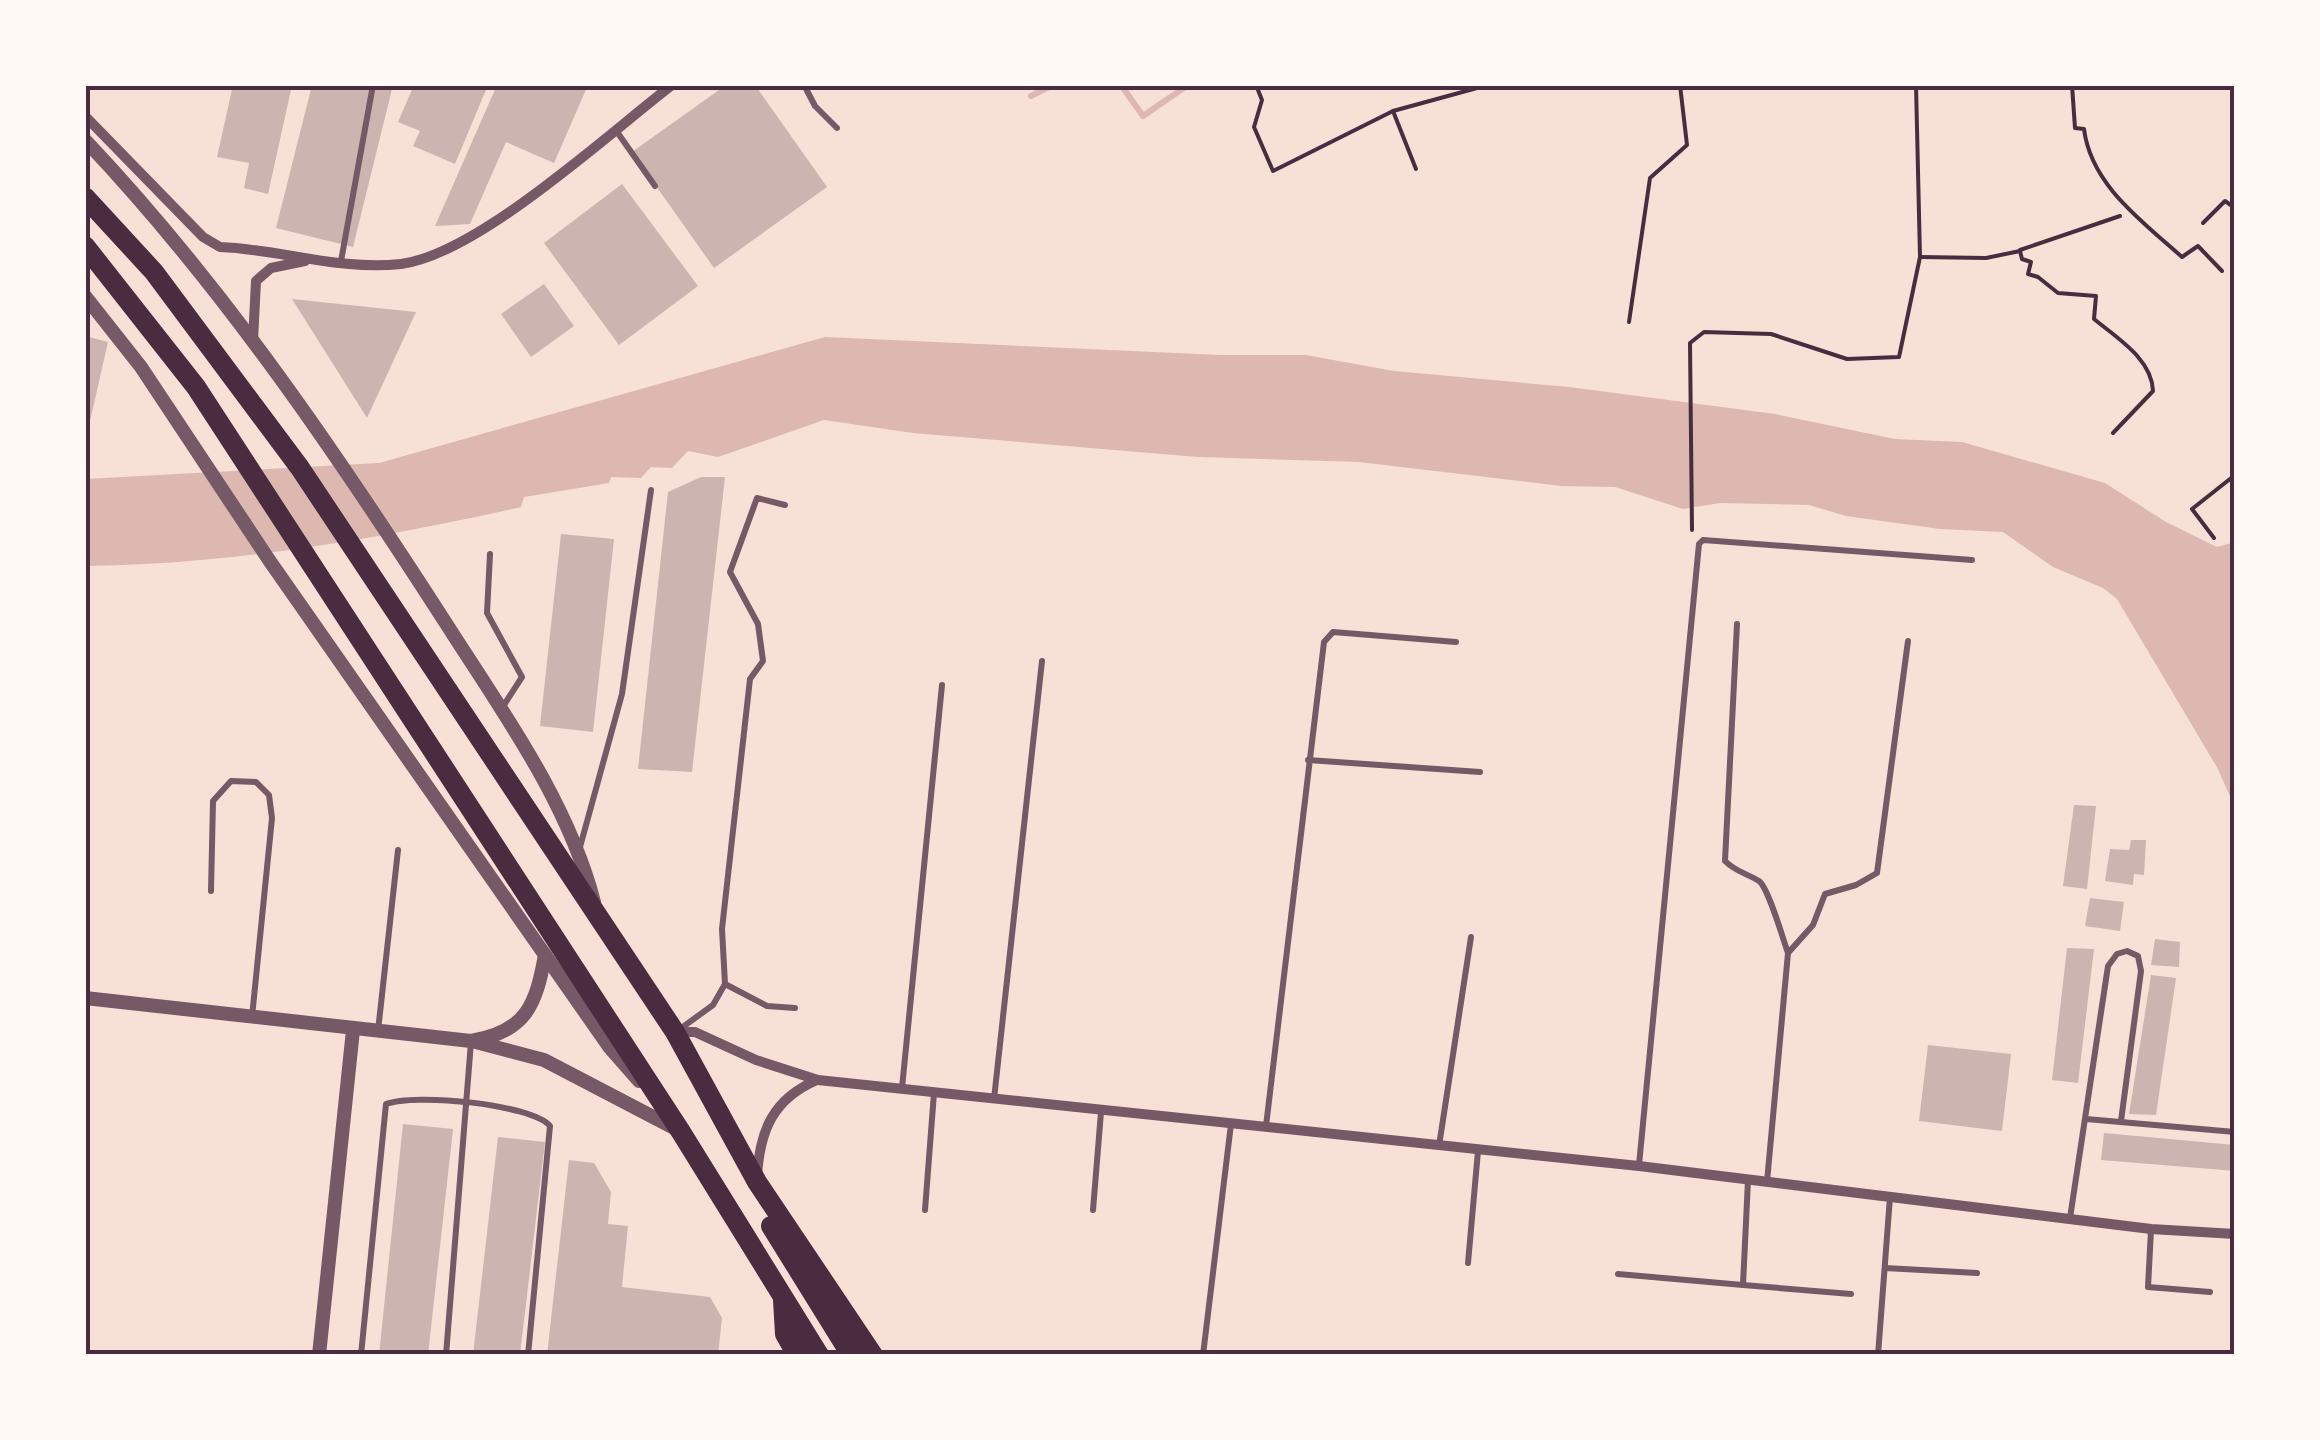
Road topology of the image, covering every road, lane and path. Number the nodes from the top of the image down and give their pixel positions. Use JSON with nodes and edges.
{"nodes":[{"id":1,"x":373,"y":85,"type":"edge"},
{"id":2,"x":672,"y":85,"type":"edge"},
{"id":3,"x":804,"y":85,"type":"edge"},
{"id":4,"x":1256,"y":85,"type":"edge"},
{"id":5,"x":1488,"y":85,"type":"edge"},
{"id":6,"x":1680,"y":85,"type":"edge"},
{"id":7,"x":1916,"y":85,"type":"edge"},
{"id":8,"x":2072,"y":85,"type":"edge"},
{"id":9,"x":1393,"y":111,"type":"junction"},
{"id":10,"x":85,"y":116,"type":"edge"},
{"id":11,"x":614,"y":128,"type":"junction"},
{"id":12,"x":836,"y":128,"type":"dead end"},
{"id":13,"x":85,"y":140,"type":"edge"},
{"id":14,"x":1416,"y":169,"type":"dead end"},
{"id":15,"x":655,"y":186,"type":"dead end"},
{"id":16,"x":85,"y":197,"type":"edge"},
{"id":17,"x":2235,"y":208,"type":"edge"},
{"id":18,"x":2120,"y":216,"type":"dead end"},
{"id":19,"x":2203,"y":224,"type":"dead end"},
{"id":20,"x":85,"y":246,"type":"edge"},
{"id":21,"x":2020,"y":250,"type":"junction"},
{"id":22,"x":1920,"y":257,"type":"junction"},
{"id":23,"x":311,"y":260,"type":"junction"},
{"id":24,"x":341,"y":261,"type":"junction"},
{"id":25,"x":2222,"y":271,"type":"dead end"},
{"id":26,"x":85,"y":296,"type":"edge"},
{"id":27,"x":1629,"y":322,"type":"dead end"},
{"id":28,"x":253,"y":340,"type":"junction"},
{"id":29,"x":2113,"y":433,"type":"dead end"},
{"id":30,"x":2235,"y":475,"type":"edge"},
{"id":31,"x":651,"y":490,"type":"dead end"},
{"id":32,"x":786,"y":505,"type":"dead end"},
{"id":33,"x":1692,"y":533,"type":"dead end"},
{"id":34,"x":2214,"y":538,"type":"dead end"},
{"id":35,"x":490,"y":554,"type":"dead end"},
{"id":36,"x":1972,"y":560,"type":"dead end"},
{"id":37,"x":1737,"y":624,"type":"dead end"},
{"id":38,"x":1908,"y":641,"type":"dead end"},
{"id":39,"x":1456,"y":642,"type":"dead end"},
{"id":40,"x":1042,"y":661,"type":"dead end"},
{"id":41,"x":942,"y":685,"type":"dead end"},
{"id":42,"x":501,"y":709,"type":"junction"},
{"id":43,"x":1308,"y":760,"type":"junction"},
{"id":44,"x":1480,"y":772,"type":"dead end"},
{"id":45,"x":580,"y":847,"type":"junction"},
{"id":46,"x":398,"y":850,"type":"dead end"},
{"id":47,"x":211,"y":891,"type":"dead end"},
{"id":48,"x":598,"y":917,"type":"junction"},
{"id":49,"x":1471,"y":937,"type":"dead end"},
{"id":50,"x":1788,"y":954,"type":"junction"},
{"id":51,"x":545,"y":955,"type":"junction"},
{"id":52,"x":726,"y":984,"type":"junction"},
{"id":53,"x":85,"y":998,"type":"edge"},
{"id":54,"x":795,"y":1008,"type":"dead end"},
{"id":55,"x":252,"y":1018,"type":"junction"},
{"id":56,"x":353,"y":1030,"type":"junction"},
{"id":57,"x":378,"y":1032,"type":"junction"},
{"id":58,"x":674,"y":1032,"type":"junction"},
{"id":59,"x":471,"y":1040,"type":"junction"},
{"id":60,"x":818,"y":1080,"type":"junction"},
{"id":61,"x":902,"y":1090,"type":"junction"},
{"id":62,"x":934,"y":1093,"type":"junction"},
{"id":63,"x":994,"y":1100,"type":"junction"},
{"id":64,"x":466,"y":1106,"type":"junction"},
{"id":65,"x":1101,"y":1112,"type":"junction"},
{"id":66,"x":2086,"y":1119,"type":"junction"},
{"id":67,"x":2122,"y":1121,"type":"junction"},
{"id":68,"x":1231,"y":1124,"type":"junction"},
{"id":69,"x":1266,"y":1128,"type":"junction"},
{"id":70,"x":681,"y":1132,"type":"junction"},
{"id":71,"x":2235,"y":1132,"type":"edge"},
{"id":72,"x":1438,"y":1148,"type":"junction"},
{"id":73,"x":1478,"y":1152,"type":"junction"},
{"id":74,"x":1639,"y":1166,"type":"junction"},
{"id":75,"x":1748,"y":1180,"type":"junction"},
{"id":76,"x":756,"y":1182,"type":"junction"},
{"id":77,"x":1767,"y":1183,"type":"junction"},
{"id":78,"x":1890,"y":1197,"type":"junction"},
{"id":79,"x":925,"y":1210,"type":"dead end"},
{"id":80,"x":1093,"y":1210,"type":"dead end"},
{"id":81,"x":2070,"y":1218,"type":"junction"},
{"id":82,"x":2151,"y":1229,"type":"junction"},
{"id":83,"x":2235,"y":1234,"type":"edge"},
{"id":84,"x":1468,"y":1263,"type":"dead end"},
{"id":85,"x":1885,"y":1268,"type":"junction"},
{"id":86,"x":1977,"y":1273,"type":"dead end"},
{"id":87,"x":1618,"y":1274,"type":"dead end"},
{"id":88,"x":1743,"y":1285,"type":"junction"},
{"id":89,"x":2210,"y":1292,"type":"dead end"},
{"id":90,"x":1851,"y":1294,"type":"dead end"},
{"id":91,"x":783,"y":1298,"type":"junction"},
{"id":92,"x":319,"y":1355,"type":"edge"},
{"id":93,"x":361,"y":1355,"type":"edge"},
{"id":94,"x":446,"y":1355,"type":"edge"},
{"id":95,"x":528,"y":1355,"type":"edge"},
{"id":96,"x":797,"y":1355,"type":"edge"},
{"id":97,"x":819,"y":1355,"type":"edge"},
{"id":98,"x":852,"y":1355,"type":"edge"},
{"id":99,"x":873,"y":1355,"type":"edge"},
{"id":100,"x":1203,"y":1355,"type":"edge"},
{"id":101,"x":1878,"y":1355,"type":"edge"}],
"edges":[{"from":1,"to":24,"type":"lane"},
{"from":2,"to":11,"type":"street"},
{"from":3,"to":12,"type":"lane"},
{"from":4,"to":9,"type":"path"},
{"from":5,"to":9,"type":"path"},
{"from":6,"to":27,"type":"path"},
{"from":7,"to":22,"type":"path"},
{"from":8,"to":25,"type":"path"},
{"from":9,"to":14,"type":"path"},
{"from":10,"to":23,"type":"street"},
{"from":11,"to":15,"type":"lane"},
{"from":11,"to":24,"type":"street"},
{"from":13,"to":28,"type":"street"},
{"from":16,"to":48,"type":"highway"},
{"from":17,"to":19,"type":"path"},
{"from":18,"to":21,"type":"path"},
{"from":20,"to":70,"type":"highway"},
{"from":21,"to":22,"type":"path"},
{"from":21,"to":29,"type":"path"},
{"from":22,"to":33,"type":"path"},
{"from":23,"to":24,"type":"street"},
{"from":23,"to":28,"type":"street"},
{"from":26,"to":51,"type":"street"},
{"from":28,"to":42,"type":"street"},
{"from":30,"to":34,"type":"path"},
{"from":31,"to":45,"type":"lane"},
{"from":32,"to":52,"type":"lane"},
{"from":35,"to":42,"type":"lane"},
{"from":36,"to":74,"type":"lane"},
{"from":37,"to":50,"type":"lane"},
{"from":38,"to":50,"type":"lane"},
{"from":39,"to":43,"type":"lane"},
{"from":40,"to":63,"type":"lane"},
{"from":41,"to":61,"type":"lane"},
{"from":42,"to":45,"type":"street"},
{"from":43,"to":44,"type":"lane"},
{"from":43,"to":69,"type":"lane"},
{"from":45,"to":48,"type":"street"},
{"from":46,"to":57,"type":"lane"},
{"from":47,"to":55,"type":"lane"},
{"from":48,"to":58,"type":"highway"},
{"from":49,"to":72,"type":"lane"},
{"from":50,"to":77,"type":"lane"},
{"from":51,"to":59,"type":"street"},
{"from":51,"to":70,"type":"street"},
{"from":52,"to":54,"type":"lane"},
{"from":52,"to":58,"type":"lane"},
{"from":53,"to":55,"type":"street"},
{"from":55,"to":56,"type":"street"},
{"from":56,"to":57,"type":"street"},
{"from":56,"to":92,"type":"street"},
{"from":57,"to":59,"type":"street"},
{"from":58,"to":60,"type":"street"},
{"from":58,"to":76,"type":"highway"},
{"from":59,"to":64,"type":"lane"},
{"from":59,"to":70,"type":"street"},
{"from":60,"to":61,"type":"street"},
{"from":60,"to":76,"type":"street"},
{"from":61,"to":62,"type":"street"},
{"from":62,"to":63,"type":"street"},
{"from":62,"to":79,"type":"lane"},
{"from":63,"to":65,"type":"street"},
{"from":64,"to":93,"type":"lane"},
{"from":64,"to":94,"type":"lane"},
{"from":64,"to":95,"type":"lane"},
{"from":65,"to":68,"type":"street"},
{"from":65,"to":80,"type":"lane"},
{"from":66,"to":67,"type":"lane"},
{"from":66,"to":67,"type":"lane"},
{"from":66,"to":81,"type":"lane"},
{"from":67,"to":71,"type":"lane"},
{"from":68,"to":69,"type":"street"},
{"from":68,"to":100,"type":"lane"},
{"from":69,"to":72,"type":"street"},
{"from":70,"to":91,"type":"highway"},
{"from":72,"to":73,"type":"street"},
{"from":73,"to":74,"type":"street"},
{"from":73,"to":84,"type":"lane"},
{"from":74,"to":75,"type":"street"},
{"from":75,"to":77,"type":"street"},
{"from":75,"to":88,"type":"lane"},
{"from":76,"to":98,"type":"highway"},
{"from":76,"to":99,"type":"highway"},
{"from":77,"to":78,"type":"street"},
{"from":78,"to":81,"type":"street"},
{"from":78,"to":85,"type":"lane"},
{"from":81,"to":82,"type":"street"},
{"from":82,"to":83,"type":"street"},
{"from":82,"to":89,"type":"lane"},
{"from":85,"to":86,"type":"lane"},
{"from":85,"to":101,"type":"lane"},
{"from":87,"to":88,"type":"lane"},
{"from":88,"to":90,"type":"lane"},
{"from":91,"to":96,"type":"highway"},
{"from":91,"to":97,"type":"highway"}]}
